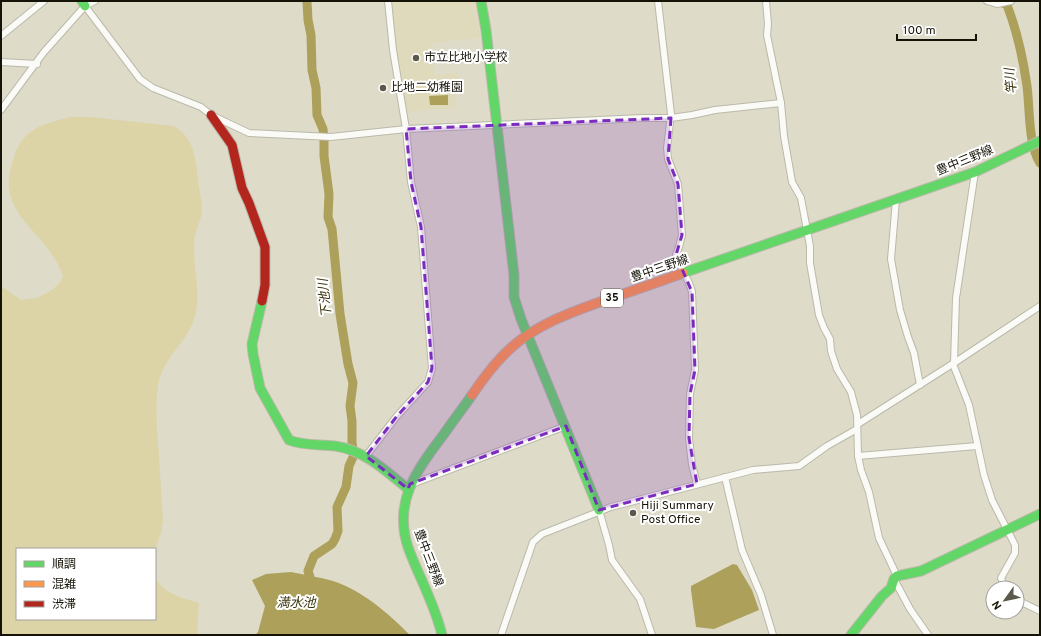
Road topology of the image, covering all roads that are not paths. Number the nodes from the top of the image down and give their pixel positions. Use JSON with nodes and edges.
{"nodes":[{"id":1,"x":44,"y":1,"type":"edge"},
{"id":2,"x":95,"y":1,"type":"edge"},
{"id":3,"x":388,"y":1,"type":"edge"},
{"id":4,"x":481,"y":1,"type":"edge"},
{"id":5,"x":658,"y":1,"type":"edge"},
{"id":6,"x":766,"y":1,"type":"edge"},
{"id":7,"x":987,"y":1,"type":"edge"},
{"id":8,"x":1010,"y":1,"type":"edge"},
{"id":9,"x":83,"y":4,"type":"edge"},
{"id":10,"x":1,"y":36,"type":"edge"},
{"id":11,"x":1,"y":62,"type":"edge"},
{"id":12,"x":37,"y":64,"type":"junction"},
{"id":13,"x":780,"y":103,"type":"junction"},
{"id":14,"x":1,"y":110,"type":"edge"},
{"id":15,"x":211,"y":115,"type":"junction"},
{"id":16,"x":671,"y":118,"type":"junction"},
{"id":17,"x":496,"y":125,"type":"junction"},
{"id":18,"x":406,"y":129,"type":"junction"},
{"id":19,"x":1035,"y":144,"type":"edge"},
{"id":20,"x":975,"y":172,"type":"junction"},
{"id":21,"x":896,"y":200,"type":"junction"},
{"id":22,"x":807,"y":231,"type":"junction"},
{"id":23,"x":684,"y":274,"type":"junction"},
{"id":24,"x":1040,"y":306,"type":"edge"},
{"id":25,"x":528,"y":334,"type":"junction"},
{"id":26,"x":953,"y":364,"type":"junction"},
{"id":27,"x":920,"y":385,"type":"junction"},
{"id":28,"x":566,"y":426,"type":"junction"},
{"id":29,"x":858,"y":426,"type":"junction"},
{"id":30,"x":977,"y":446,"type":"junction"},
{"id":31,"x":366,"y":456,"type":"junction"},
{"id":32,"x":858,"y":456,"type":"junction"},
{"id":33,"x":725,"y":477,"type":"junction"},
{"id":34,"x":697,"y":484,"type":"junction"},
{"id":35,"x":409,"y":486,"type":"junction"},
{"id":36,"x":600,"y":510,"type":"junction"},
{"id":37,"x":1040,"y":514,"type":"edge"},
{"id":38,"x":1006,"y":529,"type":"junction"},
{"id":39,"x":896,"y":578,"type":"junction"},
{"id":40,"x":1002,"y":580,"type":"edge"},
{"id":41,"x":1025,"y":604,"type":"edge"},
{"id":42,"x":1040,"y":611,"type":"edge"},
{"id":43,"x":442,"y":635,"type":"edge"},
{"id":44,"x":501,"y":635,"type":"edge"},
{"id":45,"x":652,"y":635,"type":"edge"},
{"id":46,"x":773,"y":635,"type":"edge"},
{"id":47,"x":851,"y":635,"type":"edge"},
{"id":48,"x":928,"y":635,"type":"edge"}],
"edges":[{"from":1,"to":10,"type":"street"},
{"from":2,"to":9,"type":"street"},
{"from":3,"to":18,"type":"street"},
{"from":4,"to":17,"type":"street"},
{"from":5,"to":16,"type":"street"},
{"from":6,"to":13,"type":"street"},
{"from":7,"to":8,"type":"street"},
{"from":9,"to":12,"type":"street"},
{"from":9,"to":15,"type":"street"},
{"from":11,"to":12,"type":"street"},
{"from":12,"to":14,"type":"street"},
{"from":13,"to":16,"type":"street"},
{"from":13,"to":22,"type":"street"},
{"from":15,"to":18,"type":"street"},
{"from":15,"to":31,"type":"street"},
{"from":16,"to":17,"type":"street"},
{"from":16,"to":23,"type":"street"},
{"from":17,"to":18,"type":"street"},
{"from":17,"to":25,"type":"street"},
{"from":18,"to":31,"type":"street"},
{"from":19,"to":20,"type":"street","name":"豊中三野線","number":"35"},
{"from":20,"to":21,"type":"street","name":"豊中三野線","number":"35"},
{"from":20,"to":26,"type":"street"},
{"from":21,"to":22,"type":"street","name":"豊中三野線","number":"35"},
{"from":21,"to":27,"type":"street"},
{"from":22,"to":23,"type":"street","name":"豊中三野線","number":"35"},
{"from":22,"to":29,"type":"street"},
{"from":23,"to":25,"type":"street","name":"豊中三野線","number":"35"},
{"from":23,"to":34,"type":"street"},
{"from":24,"to":26,"type":"street"},
{"from":25,"to":28,"type":"street"},
{"from":25,"to":35,"type":"street","name":"豊中三野線","number":"35"},
{"from":26,"to":27,"type":"street"},
{"from":26,"to":30,"type":"street"},
{"from":27,"to":29,"type":"street"},
{"from":28,"to":35,"type":"street"},
{"from":28,"to":36,"type":"street"},
{"from":29,"to":32,"type":"street"},
{"from":29,"to":33,"type":"street"},
{"from":30,"to":32,"type":"street"},
{"from":30,"to":38,"type":"street"},
{"from":31,"to":35,"type":"street"},
{"from":32,"to":39,"type":"street"},
{"from":33,"to":34,"type":"street"},
{"from":33,"to":46,"type":"street"},
{"from":34,"to":36,"type":"street"},
{"from":35,"to":43,"type":"street","name":"豊中三野線","number":"35"},
{"from":36,"to":44,"type":"street"},
{"from":36,"to":45,"type":"street"},
{"from":37,"to":38,"type":"street"},
{"from":38,"to":39,"type":"street"},
{"from":38,"to":40,"type":"street"},
{"from":39,"to":47,"type":"street"},
{"from":39,"to":48,"type":"street"},
{"from":41,"to":42,"type":"street"}]}
